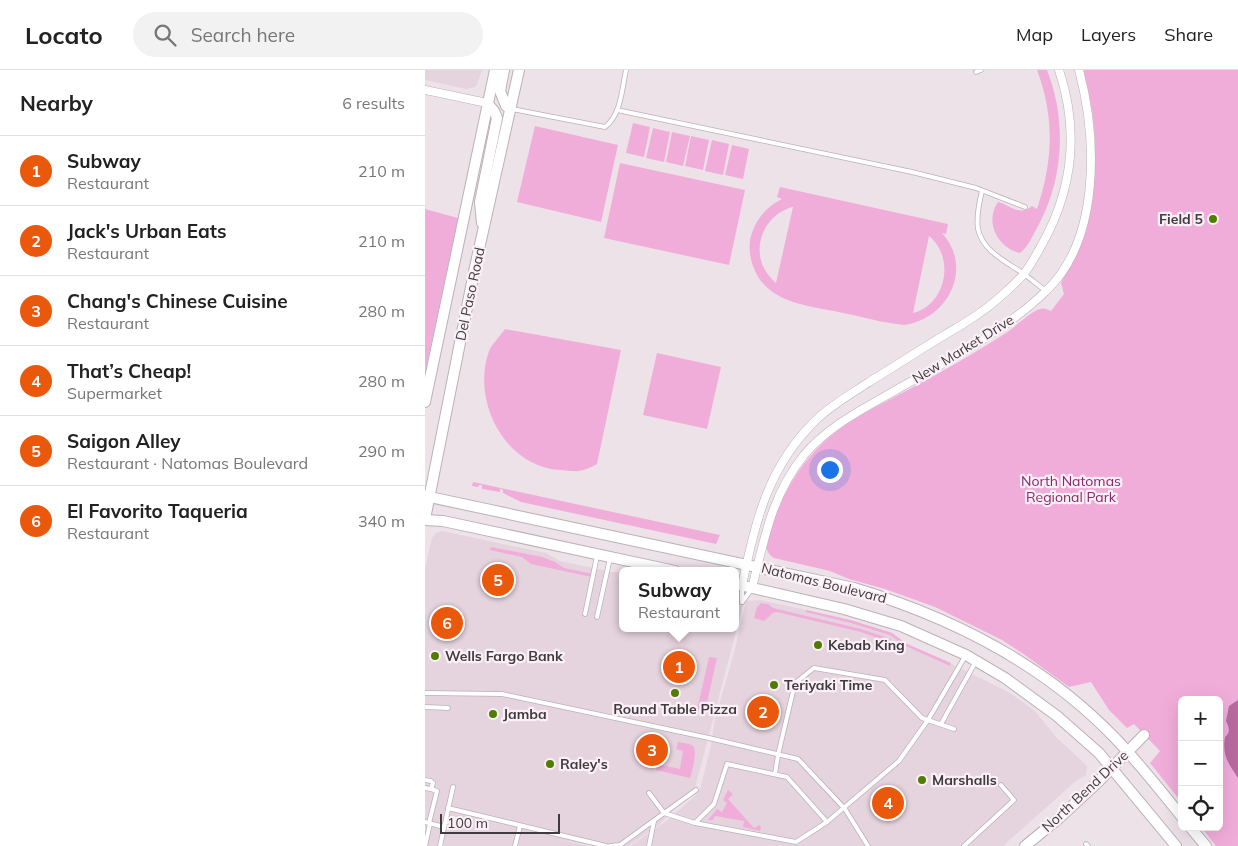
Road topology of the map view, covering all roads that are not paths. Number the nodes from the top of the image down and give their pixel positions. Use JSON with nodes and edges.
{"nodes":[{"id":1,"x":495,"y":70,"type":"edge"},
{"id":2,"x":504,"y":70,"type":"edge"},
{"id":3,"x":519,"y":70,"type":"edge"},
{"id":4,"x":626,"y":70,"type":"edge"},
{"id":5,"x":1059,"y":70,"type":"edge"},
{"id":6,"x":1079,"y":70,"type":"edge"},
{"id":7,"x":425,"y":90,"type":"edge"},
{"id":8,"x":487,"y":103,"type":"junction"},
{"id":9,"x":511,"y":108,"type":"junction"},
{"id":10,"x":617,"y":110,"type":"junction"},
{"id":11,"x":982,"y":190,"type":"junction"},
{"id":12,"x":1025,"y":207,"type":"dead end"},
{"id":13,"x":483,"y":234,"type":"junction"},
{"id":14,"x":1024,"y":274,"type":"junction"},
{"id":15,"x":1046,"y":292,"type":"junction"},
{"id":16,"x":425,"y":402,"type":"edge"},
{"id":17,"x":427,"y":497,"type":"edge"},
{"id":18,"x":425,"y":520,"type":"edge"},
{"id":19,"x":598,"y":554,"type":"junction"},
{"id":20,"x":611,"y":557,"type":"junction"},
{"id":21,"x":747,"y":564,"type":"junction"},
{"id":22,"x":657,"y":567,"type":"edge"},
{"id":23,"x":757,"y":567,"type":"junction"},
{"id":24,"x":743,"y":586,"type":"edge"},
{"id":25,"x":585,"y":614,"type":"dead end"},
{"id":26,"x":597,"y":617,"type":"dead end"},
{"id":27,"x":966,"y":655,"type":"junction"},
{"id":28,"x":976,"y":661,"type":"junction"},
{"id":29,"x":425,"y":693,"type":"edge"},
{"id":30,"x":425,"y":707,"type":"edge"},
{"id":31,"x":448,"y":708,"type":"dead end"},
{"id":32,"x":928,"y":720,"type":"junction"},
{"id":33,"x":941,"y":724,"type":"junction"},
{"id":34,"x":955,"y":729,"type":"dead end"},
{"id":35,"x":1144,"y":736,"type":"dead end"},
{"id":36,"x":1127,"y":752,"type":"junction"},
{"id":37,"x":778,"y":755,"type":"junction"},
{"id":38,"x":1112,"y":768,"type":"junction"},
{"id":39,"x":775,"y":774,"type":"junction"},
{"id":40,"x":425,"y":780,"type":"edge"},
{"id":41,"x":1001,"y":785,"type":"dead end"},
{"id":42,"x":453,"y":787,"type":"dead end"},
{"id":43,"x":425,"y":788,"type":"edge"},
{"id":44,"x":431,"y":789,"type":"junction"},
{"id":45,"x":696,"y":790,"type":"dead end"},
{"id":46,"x":649,"y":793,"type":"dead end"},
{"id":47,"x":449,"y":808,"type":"junction"},
{"id":48,"x":845,"y":808,"type":"junction"},
{"id":49,"x":1178,"y":812,"type":"edge"},
{"id":50,"x":664,"y":813,"type":"junction"},
{"id":51,"x":654,"y":820,"type":"junction"},
{"id":52,"x":827,"y":822,"type":"junction"},
{"id":53,"x":428,"y":823,"type":"edge"},
{"id":54,"x":695,"y":823,"type":"junction"},
{"id":55,"x":520,"y":826,"type":"junction"},
{"id":56,"x":445,"y":827,"type":"junction"},
{"id":57,"x":1193,"y":831,"type":"edge"},
{"id":58,"x":425,"y":846,"type":"edge"},
{"id":59,"x":440,"y":846,"type":"edge"},
{"id":60,"x":515,"y":846,"type":"edge"},
{"id":61,"x":606,"y":846,"type":"edge"},
{"id":62,"x":610,"y":846,"type":"edge"},
{"id":63,"x":649,"y":846,"type":"edge"},
{"id":64,"x":868,"y":846,"type":"edge"},
{"id":65,"x":964,"y":846,"type":"edge"},
{"id":66,"x":1025,"y":846,"type":"edge"},
{"id":67,"x":1176,"y":846,"type":"edge"},
{"id":68,"x":1206,"y":846,"type":"edge"}],
"edges":[{"from":1,"to":8,"type":"main road","name":"Del Paso Road"},
{"from":2,"to":9,"type":"main road"},
{"from":3,"to":9,"type":"main road","name":"Del Paso Road"},
{"from":4,"to":10,"type":"lane"},
{"from":5,"to":14,"type":"street","name":"New Market Drive"},
{"from":6,"to":15,"type":"street","name":"New Market Drive"},
{"from":7,"to":8,"type":"street"},
{"from":8,"to":13,"type":"main road"},
{"from":8,"to":16,"type":"main road","name":"Del Paso Road"},
{"from":9,"to":10,"type":"lane"},
{"from":9,"to":13,"type":"main road","name":"Del Paso Road"},
{"from":10,"to":11,"type":"lane"},
{"from":11,"to":12,"type":"lane"},
{"from":11,"to":14,"type":"lane"},
{"from":13,"to":17,"type":"main road","name":"Del Paso Road"},
{"from":14,"to":15,"type":"lane"},
{"from":14,"to":21,"type":"street","name":"New Market Drive"},
{"from":15,"to":23,"type":"street","name":"New Market Drive"},
{"from":17,"to":18,"type":"main road","name":"Del Paso Road"},
{"from":17,"to":21,"type":"main road","name":"Natomas Boulevard"},
{"from":18,"to":19,"type":"main road"},
{"from":19,"to":20,"type":"main road"},
{"from":19,"to":25,"type":"lane"},
{"from":20,"to":22,"type":"main road"},
{"from":20,"to":26,"type":"lane"},
{"from":21,"to":23,"type":"main road","name":"Natomas Boulevard"},
{"from":21,"to":24,"type":"street","name":"New Market Drive"},
{"from":23,"to":24,"type":"street","name":"New Market Drive"},
{"from":23,"to":36,"type":"main road","name":"Natomas Boulevard"},
{"from":24,"to":27,"type":"main road","name":"Natomas Boulevard"},
{"from":27,"to":28,"type":"main road","name":"Natomas Boulevard"},
{"from":27,"to":32,"type":"lane"},
{"from":28,"to":33,"type":"lane"},
{"from":28,"to":38,"type":"main road","name":"Natomas Boulevard"},
{"from":29,"to":37,"type":"lane"},
{"from":30,"to":31,"type":"lane"},
{"from":32,"to":33,"type":"lane"},
{"from":32,"to":37,"type":"lane"},
{"from":32,"to":48,"type":"lane"},
{"from":33,"to":34,"type":"lane"},
{"from":35,"to":36,"type":"main road","name":"North Bend Drive"},
{"from":36,"to":38,"type":"main road","name":"North Bend Drive"},
{"from":36,"to":49,"type":"main road","name":"Natomas Boulevard"},
{"from":37,"to":39,"type":"lane"},
{"from":37,"to":48,"type":"lane"},
{"from":38,"to":66,"type":"main road","name":"North Bend Drive"},
{"from":38,"to":67,"type":"main road","name":"Natomas Boulevard"},
{"from":39,"to":52,"type":"lane"},
{"from":39,"to":54,"type":"lane"},
{"from":40,"to":44,"type":"lane"},
{"from":41,"to":65,"type":"lane"},
{"from":42,"to":47,"type":"lane"},
{"from":43,"to":44,"type":"lane"},
{"from":44,"to":53,"type":"lane"},
{"from":45,"to":50,"type":"lane"},
{"from":46,"to":50,"type":"lane"},
{"from":47,"to":55,"type":"lane"},
{"from":47,"to":56,"type":"lane"},
{"from":48,"to":52,"type":"lane"},
{"from":48,"to":64,"type":"lane"},
{"from":50,"to":51,"type":"lane"},
{"from":50,"to":54,"type":"lane"},
{"from":51,"to":62,"type":"lane"},
{"from":51,"to":63,"type":"lane"},
{"from":52,"to":54,"type":"lane"},
{"from":53,"to":56,"type":"lane"},
{"from":53,"to":58,"type":"lane"},
{"from":55,"to":60,"type":"lane"},
{"from":55,"to":61,"type":"lane"},
{"from":56,"to":59,"type":"lane"},
{"from":57,"to":68,"type":"main road"}]}
